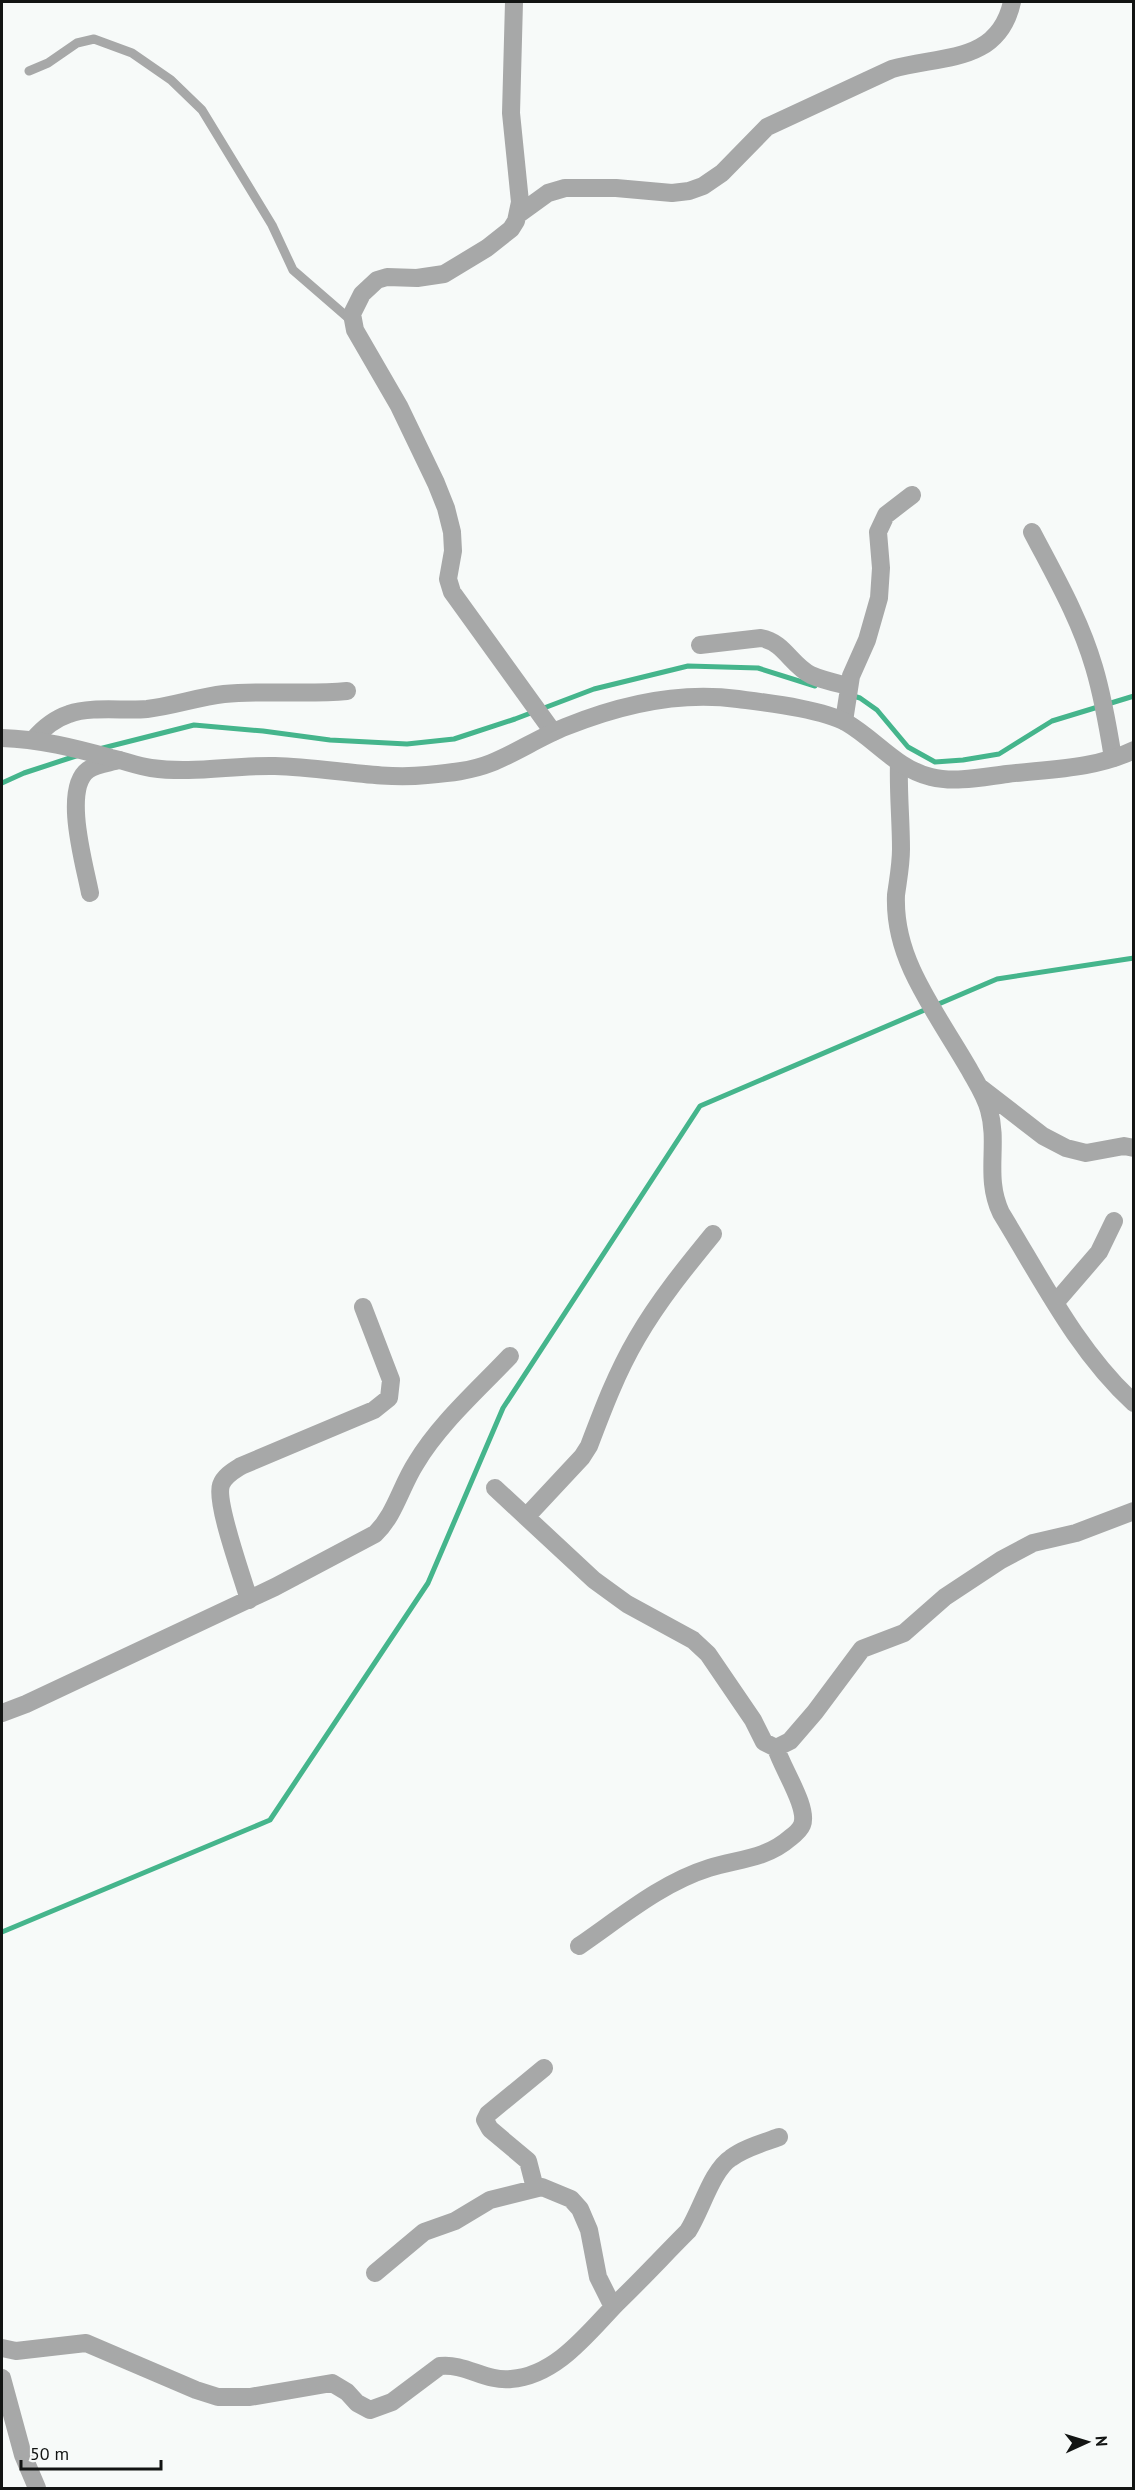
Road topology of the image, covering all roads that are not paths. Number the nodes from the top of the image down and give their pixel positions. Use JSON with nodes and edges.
{"nodes":[{"id":1,"x":514,"y":2,"type":"edge"},
{"id":2,"x":1012,"y":2,"type":"edge"},
{"id":3,"x":29,"y":71,"type":"dead end"},
{"id":4,"x":519,"y":214,"type":"junction"},
{"id":5,"x":353,"y":322,"type":"junction"},
{"id":6,"x":912,"y":495,"type":"dead end"},
{"id":7,"x":1032,"y":532,"type":"dead end"},
{"id":8,"x":700,"y":645,"type":"dead end"},
{"id":9,"x":848,"y":686,"type":"junction"},
{"id":10,"x":347,"y":692,"type":"dead end"},
{"id":11,"x":844,"y":721,"type":"junction"},
{"id":12,"x":553,"y":732,"type":"junction"},
{"id":13,"x":2,"y":738,"type":"edge"},
{"id":14,"x":33,"y":740,"type":"junction"},
{"id":15,"x":1134,"y":750,"type":"edge"},
{"id":16,"x":1113,"y":758,"type":"junction"},
{"id":17,"x":119,"y":760,"type":"junction"},
{"id":18,"x":899,"y":763,"type":"junction"},
{"id":19,"x":90,"y":893,"type":"dead end"},
{"id":20,"x":979,"y":1087,"type":"junction"},
{"id":21,"x":1134,"y":1148,"type":"edge"},
{"id":22,"x":1114,"y":1221,"type":"dead end"},
{"id":23,"x":713,"y":1234,"type":"dead end"},
{"id":24,"x":1056,"y":1302,"type":"junction"},
{"id":25,"x":363,"y":1307,"type":"dead end"},
{"id":26,"x":510,"y":1356,"type":"dead end"},
{"id":27,"x":1134,"y":1403,"type":"edge"},
{"id":28,"x":495,"y":1488,"type":"dead end"},
{"id":29,"x":1134,"y":1511,"type":"edge"},
{"id":30,"x":526,"y":1517,"type":"junction"},
{"id":31,"x":249,"y":1600,"type":"junction"},
{"id":32,"x":2,"y":1713,"type":"edge"},
{"id":33,"x":776,"y":1748,"type":"junction"},
{"id":34,"x":579,"y":1946,"type":"dead end"},
{"id":35,"x":544,"y":2068,"type":"dead end"},
{"id":36,"x":779,"y":2137,"type":"dead end"},
{"id":37,"x":535,"y":2188,"type":"junction"},
{"id":38,"x":375,"y":2273,"type":"dead end"},
{"id":39,"x":613,"y":2307,"type":"junction"},
{"id":40,"x":2,"y":2348,"type":"edge"},
{"id":41,"x":2,"y":2378,"type":"edge"},
{"id":42,"x":37,"y":2488,"type":"edge"}],
"edges":[{"from":1,"to":4,"type":"street"},
{"from":2,"to":4,"type":"street"},
{"from":3,"to":5,"type":"lane"},
{"from":4,"to":5,"type":"street"},
{"from":5,"to":12,"type":"street"},
{"from":6,"to":9,"type":"street"},
{"from":7,"to":16,"type":"street"},
{"from":8,"to":9,"type":"street"},
{"from":9,"to":11,"type":"street"},
{"from":10,"to":14,"type":"street"},
{"from":11,"to":12,"type":"street"},
{"from":11,"to":18,"type":"street"},
{"from":12,"to":17,"type":"street"},
{"from":13,"to":14,"type":"street"},
{"from":14,"to":17,"type":"street"},
{"from":15,"to":16,"type":"street"},
{"from":16,"to":18,"type":"street"},
{"from":17,"to":19,"type":"street"},
{"from":18,"to":20,"type":"street"},
{"from":20,"to":21,"type":"street"},
{"from":20,"to":24,"type":"street"},
{"from":22,"to":24,"type":"street"},
{"from":23,"to":30,"type":"street"},
{"from":24,"to":27,"type":"street"},
{"from":25,"to":31,"type":"street"},
{"from":26,"to":31,"type":"street"},
{"from":28,"to":30,"type":"street"},
{"from":29,"to":33,"type":"street"},
{"from":30,"to":33,"type":"street"},
{"from":31,"to":32,"type":"street"},
{"from":33,"to":34,"type":"street"},
{"from":35,"to":37,"type":"street"},
{"from":36,"to":39,"type":"street"},
{"from":37,"to":38,"type":"street"},
{"from":37,"to":39,"type":"street"},
{"from":39,"to":40,"type":"street"},
{"from":41,"to":42,"type":"street"}]}
